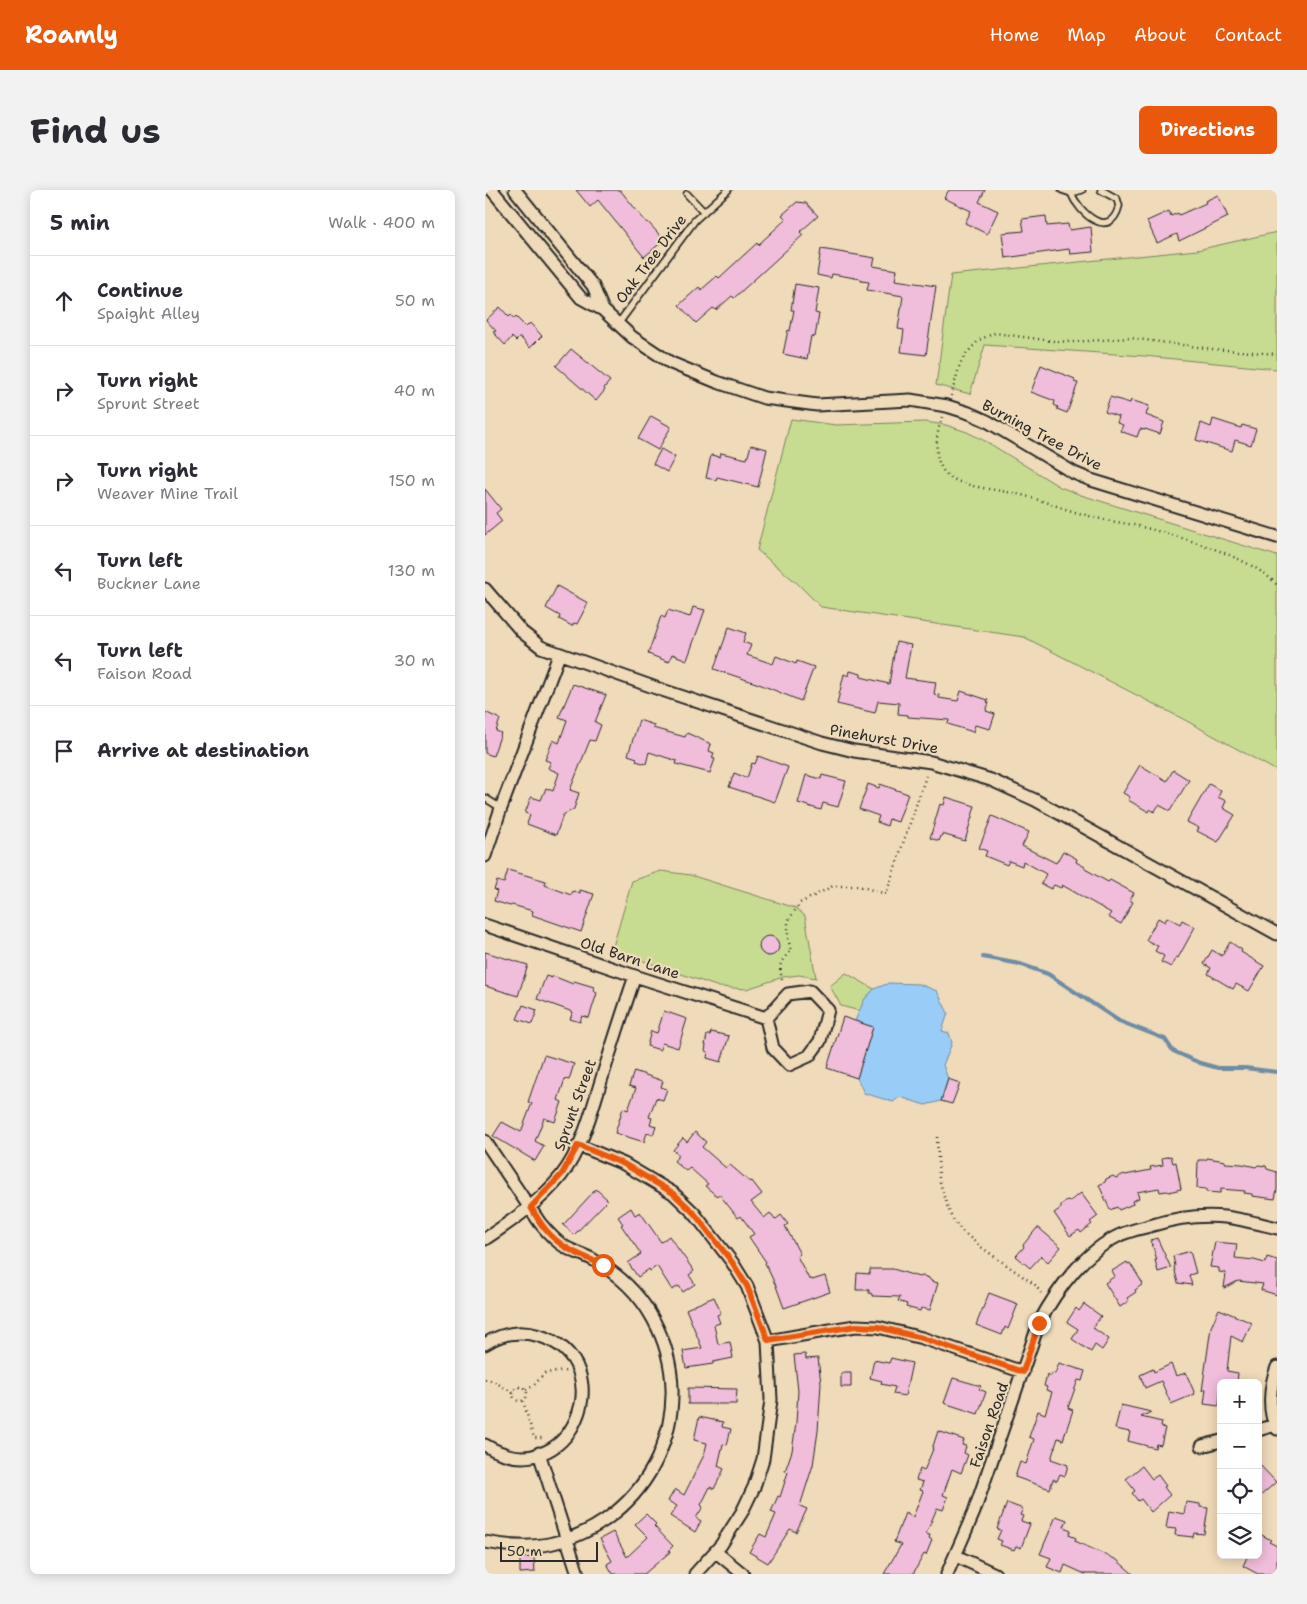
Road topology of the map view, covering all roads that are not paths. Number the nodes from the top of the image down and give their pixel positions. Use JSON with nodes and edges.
{"nodes":[{"id":1,"x":492,"y":190,"type":"edge"},
{"id":2,"x":515,"y":190,"type":"edge"},
{"id":3,"x":728,"y":190,"type":"edge"},
{"id":4,"x":1062,"y":190,"type":"edge"},
{"id":5,"x":1082,"y":190,"type":"edge"},
{"id":6,"x":1101,"y":190,"type":"edge"},
{"id":7,"x":1071,"y":193,"type":"junction"},
{"id":8,"x":687,"y":194,"type":"dead end"},
{"id":9,"x":704,"y":212,"type":"junction"},
{"id":10,"x":603,"y":310,"type":"junction"},
{"id":11,"x":619,"y":324,"type":"junction"},
{"id":12,"x":1277,"y":537,"type":"edge"},
{"id":13,"x":485,"y":589,"type":"edge"},
{"id":14,"x":559,"y":655,"type":"junction"},
{"id":15,"x":485,"y":798,"type":"edge"},
{"id":16,"x":501,"y":808,"type":"junction"},
{"id":17,"x":485,"y":856,"type":"edge"},
{"id":18,"x":485,"y":925,"type":"edge"},
{"id":19,"x":1277,"y":934,"type":"edge"},
{"id":20,"x":635,"y":976,"type":"junction"},
{"id":21,"x":766,"y":1018,"type":"junction"},
{"id":22,"x":485,"y":1141,"type":"edge"},
{"id":23,"x":578,"y":1145,"type":"junction"},
{"id":24,"x":531,"y":1207,"type":"junction"},
{"id":25,"x":1277,"y":1228,"type":"edge"},
{"id":26,"x":485,"y":1239,"type":"edge"},
{"id":27,"x":768,"y":1340,"type":"junction"},
{"id":28,"x":485,"y":1343,"type":"edge"},
{"id":29,"x":1277,"y":1367,"type":"edge"},
{"id":30,"x":1023,"y":1372,"type":"junction"},
{"id":31,"x":1276,"y":1427,"type":"edge"},
{"id":32,"x":1262,"y":1429,"type":"edge"},
{"id":33,"x":1217,"y":1442,"type":"edge"},
{"id":34,"x":485,"y":1445,"type":"edge"},
{"id":35,"x":1202,"y":1446,"type":"dead end"},
{"id":36,"x":539,"y":1453,"type":"junction"},
{"id":37,"x":567,"y":1538,"type":"junction"},
{"id":38,"x":485,"y":1542,"type":"edge"},
{"id":39,"x":716,"y":1552,"type":"junction"},
{"id":40,"x":956,"y":1556,"type":"junction"},
{"id":41,"x":578,"y":1574,"type":"edge"},
{"id":42,"x":695,"y":1574,"type":"edge"},
{"id":43,"x":743,"y":1574,"type":"edge"},
{"id":44,"x":947,"y":1574,"type":"edge"},
{"id":45,"x":995,"y":1574,"type":"edge"}],
"edges":[{"from":1,"to":10,"type":"street","name":"Burning Tree Drive"},
{"from":2,"to":10,"type":"street","name":"Burning Tree Drive"},
{"from":3,"to":9,"type":"lane","name":"Oak Tree Drive"},
{"from":4,"to":7,"type":"lane"},
{"from":5,"to":7,"type":"lane"},
{"from":6,"to":7,"type":"lane"},
{"from":8,"to":9,"type":"lane"},
{"from":9,"to":11,"type":"lane","name":"Oak Tree Drive"},
{"from":10,"to":11,"type":"street","name":"Burning Tree Drive"},
{"from":11,"to":12,"type":"street","name":"Burning Tree Drive"},
{"from":13,"to":14,"type":"street","name":"Pinehurst Drive"},
{"from":14,"to":16,"type":"street"},
{"from":14,"to":19,"type":"street","name":"Pinehurst Drive"},
{"from":15,"to":16,"type":"lane"},
{"from":16,"to":17,"type":"street"},
{"from":18,"to":20,"type":"street","name":"Old Barn Lane"},
{"from":20,"to":21,"type":"street","name":"Old Barn Lane"},
{"from":20,"to":23,"type":"street","name":"Sprunt Street"},
{"from":21,"to":21,"type":"street"},
{"from":22,"to":24,"type":"street"},
{"from":23,"to":24,"type":"street","name":"Sprunt Street"},
{"from":23,"to":27,"type":"street"},
{"from":24,"to":26,"type":"street","name":"Sprunt Street"},
{"from":24,"to":37,"type":"street"},
{"from":25,"to":30,"type":"street","name":"Faison Road"},
{"from":27,"to":30,"type":"street"},
{"from":27,"to":39,"type":"street"},
{"from":28,"to":36,"type":"street"},
{"from":29,"to":31,"type":"street"},
{"from":30,"to":40,"type":"street","name":"Faison Road"},
{"from":31,"to":32,"type":"street"},
{"from":33,"to":35,"type":"street"},
{"from":34,"to":36,"type":"street"},
{"from":36,"to":37,"type":"street"},
{"from":37,"to":38,"type":"street"},
{"from":37,"to":41,"type":"street"},
{"from":39,"to":42,"type":"street"},
{"from":39,"to":43,"type":"street"},
{"from":40,"to":44,"type":"street","name":"Faison Road"},
{"from":40,"to":45,"type":"street"}]}
